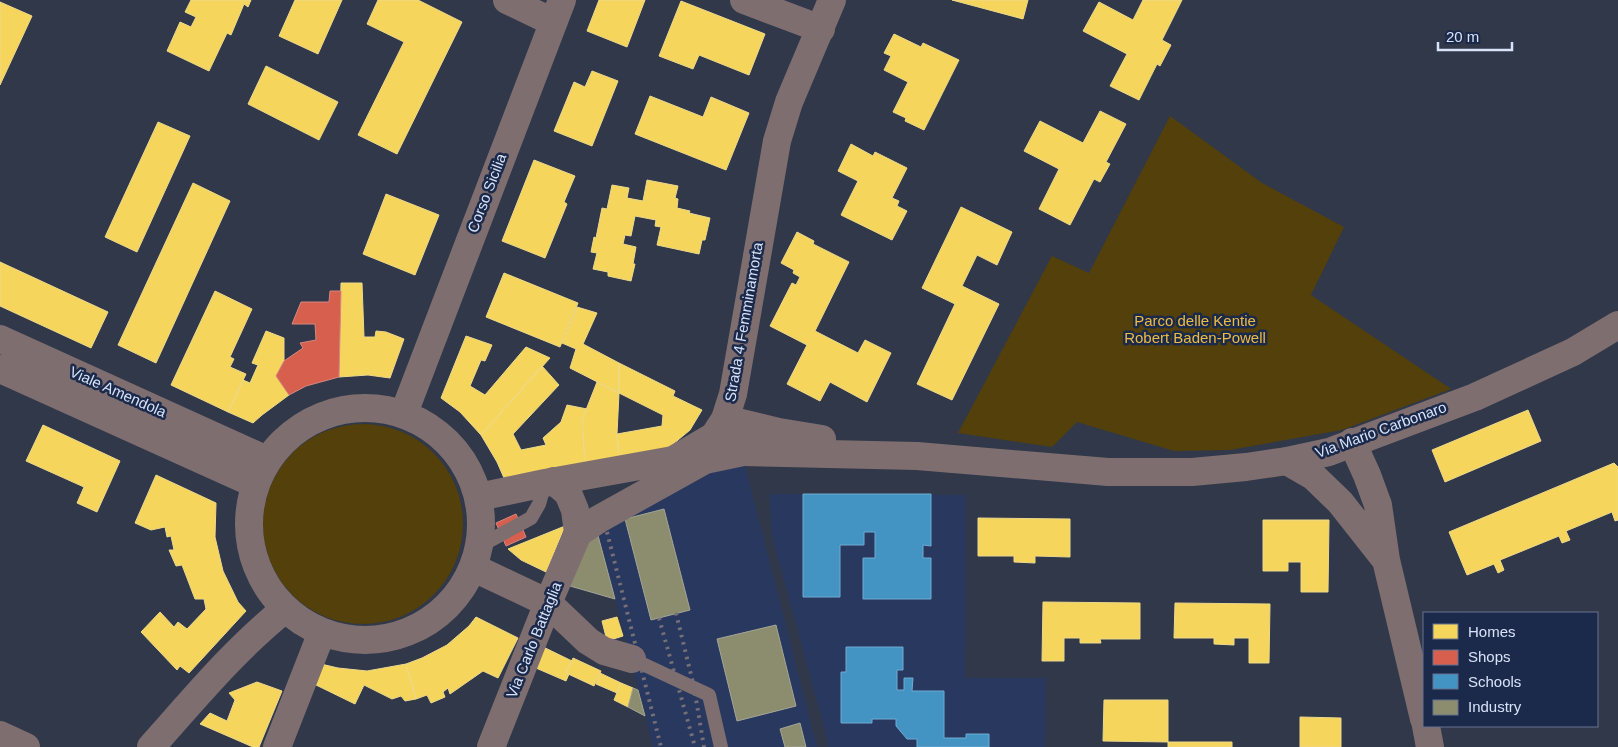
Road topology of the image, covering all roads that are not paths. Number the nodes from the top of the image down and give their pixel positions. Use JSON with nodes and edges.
{"nodes":[{"id":1,"x":507,"y":0,"type":"edge"},
{"id":2,"x":744,"y":0,"type":"edge"},
{"id":3,"x":832,"y":0,"type":"edge"},
{"id":4,"x":557,"y":11,"type":"edge"},
{"id":5,"x":821,"y":28,"type":"junction"},
{"id":6,"x":1618,"y":325,"type":"edge"},
{"id":7,"x":0,"y":339,"type":"edge"},
{"id":8,"x":0,"y":369,"type":"edge"},
{"id":9,"x":404,"y":413,"type":"junction"},
{"id":10,"x":715,"y":438,"type":"junction"},
{"id":11,"x":1352,"y":442,"type":"junction"},
{"id":12,"x":917,"y":456,"type":"junction"},
{"id":13,"x":267,"y":460,"type":"junction"},
{"id":14,"x":1287,"y":461,"type":"junction"},
{"id":15,"x":549,"y":482,"type":"junction"},
{"id":16,"x":255,"y":484,"type":"junction"},
{"id":17,"x":479,"y":497,"type":"junction"},
{"id":18,"x":578,"y":533,"type":"junction"},
{"id":19,"x":477,"y":557,"type":"junction"},
{"id":20,"x":1386,"y":560,"type":"junction"},
{"id":21,"x":548,"y":603,"type":"junction"},
{"id":22,"x":285,"y":609,"type":"junction"},
{"id":23,"x":322,"y":632,"type":"junction"},
{"id":24,"x":632,"y":659,"type":"joint"},
{"id":25,"x":1423,"y":715,"type":"edge"},
{"id":26,"x":1426,"y":727,"type":"edge"},
{"id":27,"x":0,"y":735,"type":"edge"},
{"id":28,"x":26,"y":747,"type":"edge"},
{"id":29,"x":151,"y":747,"type":"edge"},
{"id":30,"x":277,"y":747,"type":"edge"},
{"id":31,"x":491,"y":747,"type":"edge"},
{"id":32,"x":721,"y":747,"type":"edge"},
{"id":33,"x":1430,"y":747,"type":"edge"}],
"edges":[{"from":1,"to":4,"type":"street"},
{"from":2,"to":5,"type":"street"},
{"from":3,"to":5,"type":"street","name":"Strada 4 Femminamorta"},
{"from":4,"to":9,"type":"street","name":"Corso Sicilia"},
{"from":5,"to":10,"type":"street","name":"Strada 4 Femminamorta"},
{"from":6,"to":11,"type":"street","name":"Via Mario Carbonaro"},
{"from":7,"to":13,"type":"street","name":"Viale Amendola"},
{"from":8,"to":16,"type":"street","name":"Viale Amendola"},
{"from":9,"to":13,"type":"street"},
{"from":9,"to":17,"type":"street"},
{"from":10,"to":12,"type":"street"},
{"from":10,"to":12,"type":"street"},
{"from":10,"to":15,"type":"street"},
{"from":10,"to":18,"type":"street"},
{"from":11,"to":14,"type":"street","name":"Via Mario Carbonaro"},
{"from":11,"to":20,"type":"street"},
{"from":12,"to":14,"type":"street","name":"Via Mario Carbonaro"},
{"from":13,"to":16,"type":"street"},
{"from":14,"to":20,"type":"street"},
{"from":15,"to":17,"type":"street"},
{"from":15,"to":18,"type":"street"},
{"from":15,"to":19,"type":"lane"},
{"from":16,"to":22,"type":"street"},
{"from":17,"to":19,"type":"street"},
{"from":18,"to":21,"type":"street","name":"Via Carlo Battaglia"},
{"from":19,"to":21,"type":"street"},
{"from":19,"to":23,"type":"street"},
{"from":20,"to":25,"type":"street"},
{"from":21,"to":24,"type":"street"},
{"from":21,"to":31,"type":"street","name":"Via Carlo Battaglia"},
{"from":22,"to":23,"type":"street"},
{"from":22,"to":29,"type":"street"},
{"from":23,"to":30,"type":"street"},
{"from":24,"to":32,"type":"lane"},
{"from":26,"to":33,"type":"street"},
{"from":27,"to":28,"type":"street"}]}
